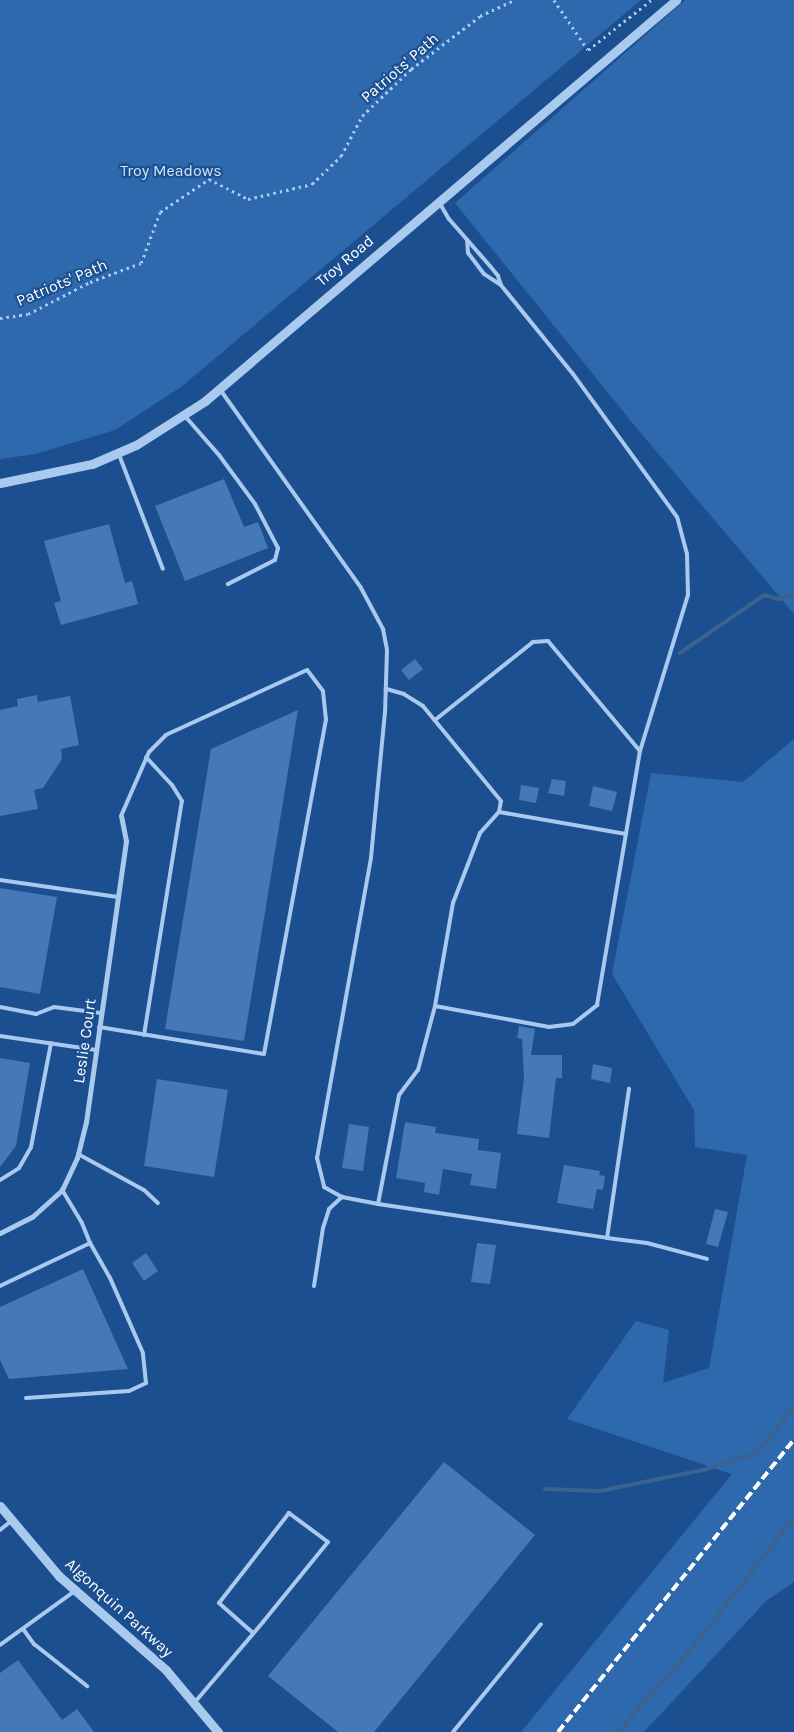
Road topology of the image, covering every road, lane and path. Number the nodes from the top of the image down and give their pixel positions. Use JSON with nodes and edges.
{"nodes":[{"id":1,"x":514,"y":0,"type":"edge"},
{"id":2,"x":554,"y":0,"type":"edge"},
{"id":3,"x":651,"y":0,"type":"edge"},
{"id":4,"x":676,"y":0,"type":"edge"},
{"id":5,"x":439,"y":202,"type":"junction"},
{"id":6,"x":467,"y":240,"type":"junction"},
{"id":7,"x":501,"y":286,"type":"junction"},
{"id":8,"x":0,"y":318,"type":"edge"},
{"id":9,"x":219,"y":388,"type":"junction"},
{"id":10,"x":184,"y":415,"type":"junction"},
{"id":11,"x":118,"y":452,"type":"junction"},
{"id":12,"x":0,"y":482,"type":"edge"},
{"id":13,"x":163,"y":569,"type":"dead end"},
{"id":14,"x":228,"y":584,"type":"dead end"},
{"id":15,"x":386,"y":689,"type":"junction"},
{"id":16,"x":435,"y":720,"type":"junction"},
{"id":17,"x":640,"y":750,"type":"junction"},
{"id":18,"x":146,"y":757,"type":"junction"},
{"id":19,"x":500,"y":812,"type":"junction"},
{"id":20,"x":121,"y":816,"type":"joint"},
{"id":21,"x":626,"y":834,"type":"junction"},
{"id":22,"x":0,"y":880,"type":"edge"},
{"id":23,"x":118,"y":897,"type":"junction"},
{"id":24,"x":435,"y":1006,"type":"junction"},
{"id":25,"x":0,"y":1007,"type":"edge"},
{"id":26,"x":102,"y":1013,"type":"junction"},
{"id":27,"x":100,"y":1027,"type":"junction"},
{"id":28,"x":144,"y":1034,"type":"junction"},
{"id":29,"x":0,"y":1036,"type":"edge"},
{"id":30,"x":51,"y":1043,"type":"junction"},
{"id":31,"x":96,"y":1050,"type":"junction"},
{"id":32,"x":629,"y":1089,"type":"dead end"},
{"id":33,"x":78,"y":1154,"type":"junction"},
{"id":34,"x":0,"y":1180,"type":"edge"},
{"id":35,"x":62,"y":1190,"type":"junction"},
{"id":36,"x":342,"y":1197,"type":"junction"},
{"id":37,"x":158,"y":1203,"type":"dead end"},
{"id":38,"x":378,"y":1204,"type":"junction"},
{"id":39,"x":0,"y":1233,"type":"edge"},
{"id":40,"x":607,"y":1238,"type":"junction"},
{"id":41,"x":90,"y":1243,"type":"junction"},
{"id":42,"x":707,"y":1259,"type":"dead end"},
{"id":43,"x":0,"y":1286,"type":"edge"},
{"id":44,"x":314,"y":1286,"type":"dead end"},
{"id":45,"x":26,"y":1398,"type":"dead end"},
{"id":46,"x":0,"y":1506,"type":"edge"},
{"id":47,"x":11,"y":1521,"type":"junction"},
{"id":48,"x":0,"y":1530,"type":"edge"},
{"id":49,"x":75,"y":1591,"type":"junction"},
{"id":50,"x":541,"y":1624,"type":"dead end"},
{"id":51,"x":23,"y":1629,"type":"junction"},
{"id":52,"x":253,"y":1633,"type":"junction"},
{"id":53,"x":0,"y":1646,"type":"edge"},
{"id":54,"x":87,"y":1686,"type":"dead end"},
{"id":55,"x":195,"y":1702,"type":"junction"},
{"id":56,"x":218,"y":1732,"type":"edge"},
{"id":57,"x":453,"y":1732,"type":"edge"}],
"edges":[{"from":1,"to":8,"type":"path","name":"Patriots' Path"},
{"from":2,"to":3,"type":"path"},
{"from":4,"to":5,"type":"street","name":"Troy Road"},
{"from":5,"to":6,"type":"lane"},
{"from":5,"to":9,"type":"street","name":"Troy Road"},
{"from":6,"to":7,"type":"lane"},
{"from":6,"to":7,"type":"lane"},
{"from":7,"to":17,"type":"lane"},
{"from":9,"to":10,"type":"street","name":"Troy Road"},
{"from":9,"to":15,"type":"lane"},
{"from":10,"to":11,"type":"street","name":"Troy Road"},
{"from":10,"to":14,"type":"lane"},
{"from":11,"to":12,"type":"street","name":"Troy Road"},
{"from":11,"to":13,"type":"lane"},
{"from":15,"to":16,"type":"lane"},
{"from":15,"to":36,"type":"lane"},
{"from":16,"to":17,"type":"lane"},
{"from":16,"to":19,"type":"lane"},
{"from":17,"to":21,"type":"lane"},
{"from":18,"to":20,"type":"lane"},
{"from":18,"to":28,"type":"lane"},
{"from":18,"to":28,"type":"lane"},
{"from":19,"to":21,"type":"lane"},
{"from":19,"to":24,"type":"lane"},
{"from":20,"to":23,"type":"street","name":"Leslie Court"},
{"from":21,"to":24,"type":"lane"},
{"from":22,"to":23,"type":"lane"},
{"from":23,"to":26,"type":"street","name":"Leslie Court"},
{"from":24,"to":38,"type":"lane"},
{"from":25,"to":26,"type":"lane"},
{"from":26,"to":27,"type":"street","name":"Leslie Court"},
{"from":27,"to":28,"type":"lane"},
{"from":27,"to":31,"type":"street","name":"Leslie Court"},
{"from":29,"to":30,"type":"lane"},
{"from":30,"to":31,"type":"lane"},
{"from":30,"to":34,"type":"lane"},
{"from":31,"to":33,"type":"street","name":"Leslie Court"},
{"from":32,"to":40,"type":"lane"},
{"from":33,"to":35,"type":"street","name":"Leslie Court"},
{"from":33,"to":37,"type":"lane"},
{"from":35,"to":39,"type":"street","name":"Leslie Court"},
{"from":35,"to":41,"type":"lane"},
{"from":36,"to":38,"type":"lane"},
{"from":36,"to":44,"type":"lane"},
{"from":38,"to":40,"type":"lane"},
{"from":40,"to":42,"type":"lane"},
{"from":41,"to":43,"type":"lane"},
{"from":41,"to":45,"type":"lane"},
{"from":46,"to":47,"type":"street","name":"Algonquin Parkway"},
{"from":47,"to":48,"type":"lane"},
{"from":47,"to":49,"type":"street","name":"Algonquin Parkway"},
{"from":49,"to":51,"type":"lane"},
{"from":49,"to":55,"type":"street","name":"Algonquin Parkway"},
{"from":50,"to":57,"type":"lane"},
{"from":51,"to":53,"type":"lane"},
{"from":51,"to":54,"type":"lane"},
{"from":52,"to":52,"type":"lane"},
{"from":52,"to":55,"type":"lane"},
{"from":55,"to":56,"type":"street","name":"Algonquin Parkway"}]}
